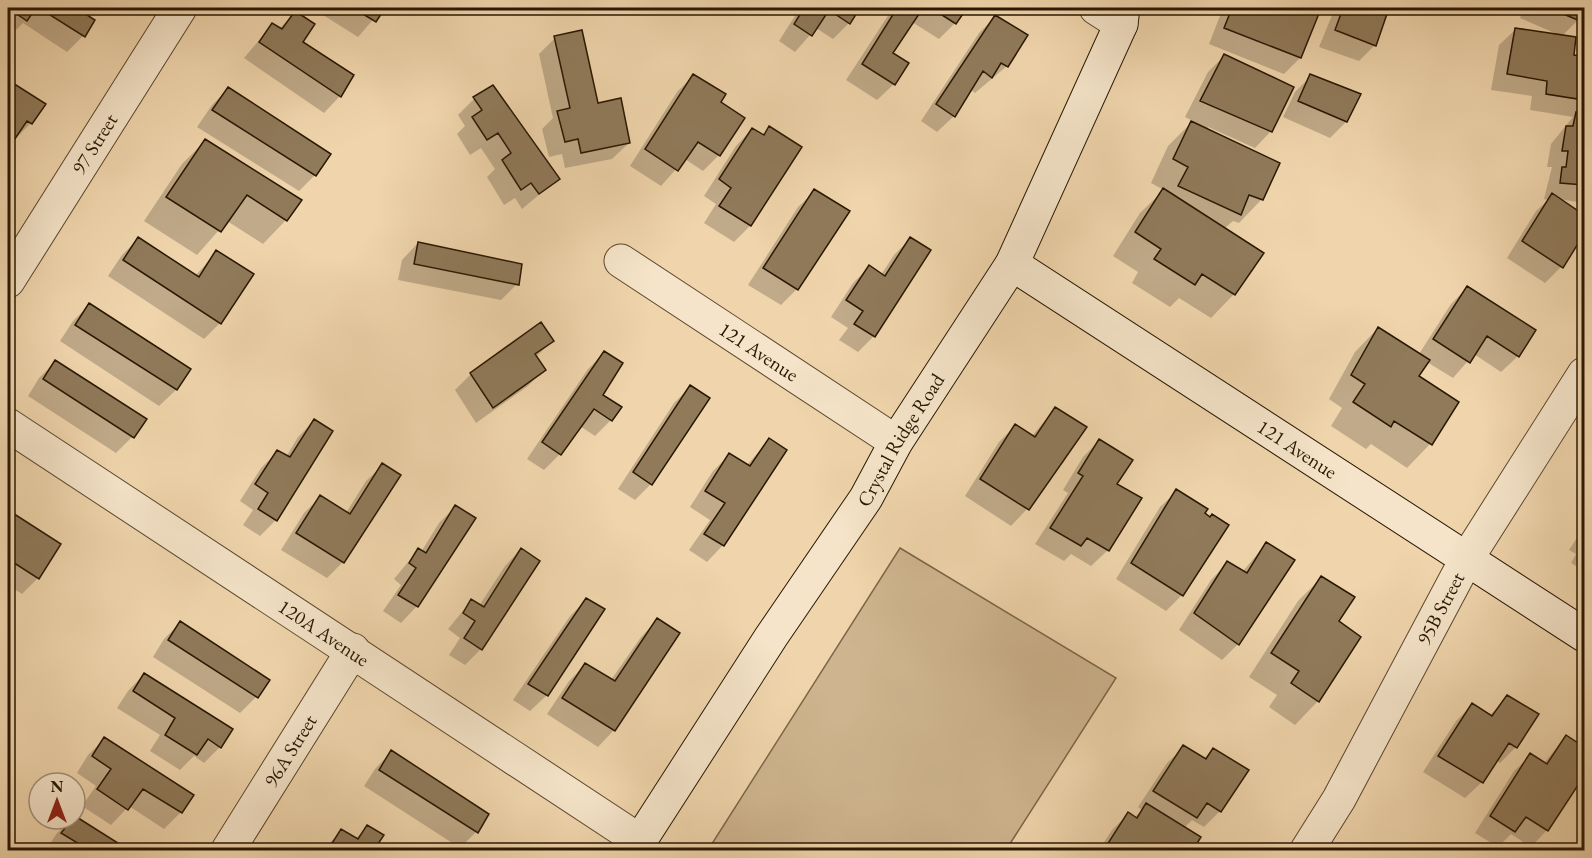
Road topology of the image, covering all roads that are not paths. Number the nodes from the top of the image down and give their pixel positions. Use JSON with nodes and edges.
{"nodes":[{"id":1,"x":180,"y":8,"type":"edge"},
{"id":2,"x":1113,"y":13,"type":"edge"},
{"id":3,"x":621,"y":261,"type":"dead end"},
{"id":4,"x":1012,"y":264,"type":"junction"},
{"id":5,"x":8,"y":281,"type":"edge"},
{"id":6,"x":1584,"y":375,"type":"edge"},
{"id":7,"x":8,"y":425,"type":"edge"},
{"id":8,"x":896,"y":442,"type":"junction"},
{"id":9,"x":1466,"y":560,"type":"junction"},
{"id":10,"x":1584,"y":635,"type":"edge"},
{"id":11,"x":353,"y":650,"type":"junction"},
{"id":12,"x":637,"y":846,"type":"edge"},
{"id":13,"x":228,"y":850,"type":"edge"},
{"id":14,"x":1307,"y":850,"type":"edge"}],
"edges":[{"from":1,"to":5,"type":"street","name":"97 Street"},
{"from":2,"to":4,"type":"street","name":"Crystal Ridge Road"},
{"from":3,"to":8,"type":"street","name":"121 Avenue"},
{"from":4,"to":8,"type":"street","name":"Crystal Ridge Road"},
{"from":4,"to":9,"type":"street","name":"121 Avenue"},
{"from":6,"to":9,"type":"street","name":"95B Street"},
{"from":7,"to":11,"type":"street","name":"120A Avenue"},
{"from":8,"to":12,"type":"street","name":"Crystal Ridge Road"},
{"from":9,"to":10,"type":"street","name":"121 Avenue"},
{"from":9,"to":14,"type":"street","name":"95B Street"},
{"from":11,"to":12,"type":"street","name":"120A Avenue"},
{"from":11,"to":13,"type":"street","name":"96A Street"}]}
